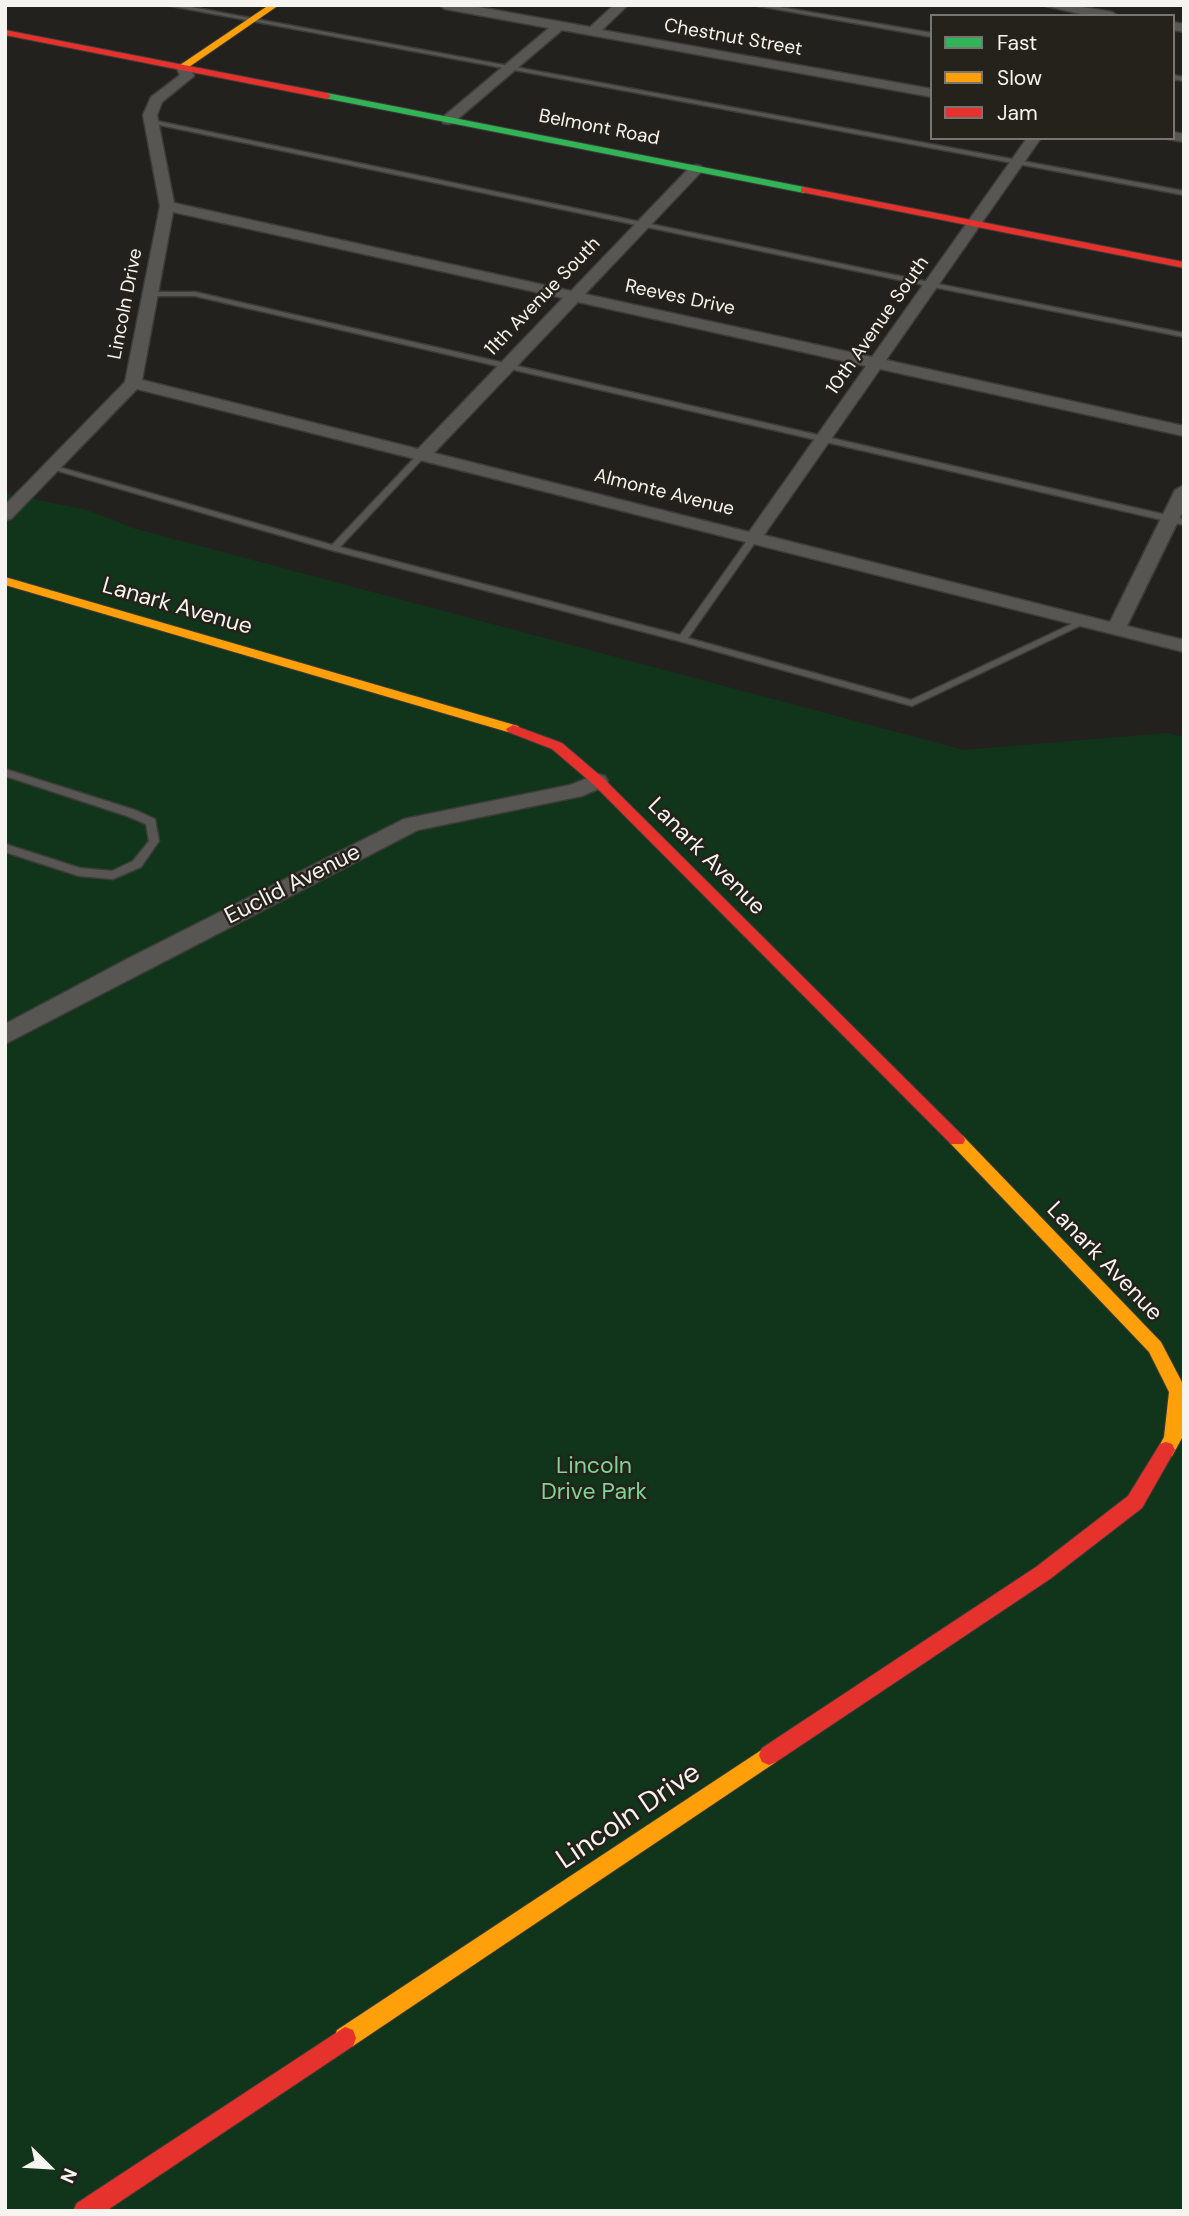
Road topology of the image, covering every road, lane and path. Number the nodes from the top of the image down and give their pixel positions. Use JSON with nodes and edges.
{"nodes":[{"id":1,"x":169,"y":5,"type":"edge"},
{"id":2,"x":275,"y":5,"type":"edge"},
{"id":3,"x":445,"y":5,"type":"edge"},
{"id":4,"x":622,"y":5,"type":"edge"},
{"id":5,"x":756,"y":5,"type":"edge"},
{"id":6,"x":1048,"y":5,"type":"edge"},
{"id":7,"x":1102,"y":14,"type":"edge"},
{"id":8,"x":252,"y":21,"type":"junction"},
{"id":9,"x":559,"y":26,"type":"junction"},
{"id":10,"x":5,"y":32,"type":"edge"},
{"id":11,"x":592,"y":32,"type":"junction"},
{"id":12,"x":930,"y":36,"type":"edge"},
{"id":13,"x":183,"y":67,"type":"junction"},
{"id":14,"x":511,"y":67,"type":"junction"},
{"id":15,"x":930,"y":93,"type":"edge"},
{"id":16,"x":448,"y":120,"type":"junction"},
{"id":17,"x":152,"y":122,"type":"junction"},
{"id":18,"x":1033,"y":140,"type":"edge"},
{"id":19,"x":1018,"y":162,"type":"junction"},
{"id":20,"x":696,"y":169,"type":"junction"},
{"id":21,"x":1184,"y":193,"type":"edge"},
{"id":22,"x":167,"y":206,"type":"junction"},
{"id":23,"x":976,"y":224,"type":"junction"},
{"id":24,"x":642,"y":225,"type":"junction"},
{"id":25,"x":1184,"y":265,"type":"edge"},
{"id":26,"x":933,"y":285,"type":"junction"},
{"id":27,"x":148,"y":294,"type":"junction"},
{"id":28,"x":573,"y":296,"type":"junction"},
{"id":29,"x":1184,"y":335,"type":"edge"},
{"id":30,"x":878,"y":363,"type":"junction"},
{"id":31,"x":505,"y":367,"type":"junction"},
{"id":32,"x":133,"y":383,"type":"junction"},
{"id":33,"x":1184,"y":431,"type":"edge"},
{"id":34,"x":823,"y":440,"type":"junction"},
{"id":35,"x":422,"y":454,"type":"junction"},
{"id":36,"x":51,"y":468,"type":"junction"},
{"id":37,"x":1184,"y":491,"type":"edge"},
{"id":38,"x":5,"y":515,"type":"edge"},
{"id":39,"x":1177,"y":521,"type":"edge"},
{"id":40,"x":754,"y":537,"type":"junction"},
{"id":41,"x":334,"y":548,"type":"junction"},
{"id":42,"x":5,"y":581,"type":"edge"},
{"id":43,"x":1084,"y":621,"type":"junction"},
{"id":44,"x":1116,"y":629,"type":"junction"},
{"id":45,"x":682,"y":639,"type":"junction"},
{"id":46,"x":1184,"y":646,"type":"edge"},
{"id":47,"x":5,"y":772,"type":"edge"},
{"id":48,"x":598,"y":781,"type":"junction"},
{"id":49,"x":5,"y":848,"type":"edge"},
{"id":50,"x":5,"y":1035,"type":"edge"},
{"id":51,"x":1173,"y":1438,"type":"joint"},
{"id":52,"x":85,"y":2211,"type":"edge"}],
"edges":[{"from":1,"to":8,"type":"lane"},
{"from":2,"to":8,"type":"street"},
{"from":3,"to":9,"type":"street","name":"Chestnut Street"},
{"from":4,"to":11,"type":"street"},
{"from":5,"to":12,"type":"lane"},
{"from":6,"to":7,"type":"street"},
{"from":8,"to":13,"type":"street"},
{"from":8,"to":14,"type":"lane"},
{"from":9,"to":11,"type":"street","name":"Chestnut Street"},
{"from":9,"to":14,"type":"street"},
{"from":10,"to":13,"type":"street","name":"Belmont Road"},
{"from":11,"to":15,"type":"street","name":"Chestnut Street"},
{"from":13,"to":16,"type":"street","name":"Belmont Road"},
{"from":13,"to":17,"type":"street"},
{"from":14,"to":16,"type":"street"},
{"from":14,"to":19,"type":"lane"},
{"from":16,"to":20,"type":"street","name":"Belmont Road"},
{"from":17,"to":22,"type":"street","name":"Lincoln Drive"},
{"from":17,"to":24,"type":"lane"},
{"from":18,"to":19,"type":"street","name":"10th Avenue South"},
{"from":19,"to":21,"type":"lane"},
{"from":19,"to":23,"type":"street","name":"10th Avenue South"},
{"from":20,"to":23,"type":"street","name":"Belmont Road"},
{"from":20,"to":24,"type":"street","name":"11th Avenue South"},
{"from":22,"to":27,"type":"street","name":"Lincoln Drive"},
{"from":22,"to":28,"type":"street","name":"Reeves Drive"},
{"from":23,"to":25,"type":"street","name":"Belmont Road"},
{"from":23,"to":26,"type":"street","name":"10th Avenue South"},
{"from":24,"to":26,"type":"lane"},
{"from":24,"to":28,"type":"street","name":"11th Avenue South"},
{"from":26,"to":29,"type":"lane"},
{"from":26,"to":30,"type":"street","name":"10th Avenue South"},
{"from":27,"to":31,"type":"lane"},
{"from":27,"to":32,"type":"street","name":"Lincoln Drive"},
{"from":28,"to":30,"type":"street","name":"Reeves Drive"},
{"from":28,"to":31,"type":"street","name":"11th Avenue South"},
{"from":30,"to":33,"type":"street","name":"Reeves Drive"},
{"from":30,"to":34,"type":"street","name":"10th Avenue South"},
{"from":31,"to":34,"type":"lane"},
{"from":31,"to":35,"type":"street","name":"11th Avenue South"},
{"from":32,"to":35,"type":"street","name":"Almonte Avenue"},
{"from":32,"to":36,"type":"street","name":"Lincoln Drive"},
{"from":34,"to":39,"type":"lane"},
{"from":34,"to":40,"type":"street","name":"10th Avenue South"},
{"from":35,"to":40,"type":"street","name":"Almonte Avenue"},
{"from":35,"to":41,"type":"lane"},
{"from":36,"to":38,"type":"street","name":"Lincoln Drive"},
{"from":36,"to":41,"type":"lane"},
{"from":37,"to":39,"type":"street"},
{"from":39,"to":44,"type":"street"},
{"from":40,"to":43,"type":"street","name":"Almonte Avenue"},
{"from":40,"to":45,"type":"lane"},
{"from":41,"to":45,"type":"lane"},
{"from":42,"to":48,"type":"street","name":"Lanark Avenue"},
{"from":43,"to":44,"type":"street","name":"Almonte Avenue"},
{"from":43,"to":45,"type":"lane"},
{"from":44,"to":46,"type":"street","name":"Almonte Avenue"},
{"from":47,"to":49,"type":"lane"},
{"from":48,"to":50,"type":"street","name":"Euclid Avenue"},
{"from":48,"to":51,"type":"street","name":"Lanark Avenue"},
{"from":51,"to":52,"type":"street","name":"Lincoln Drive"}]}
